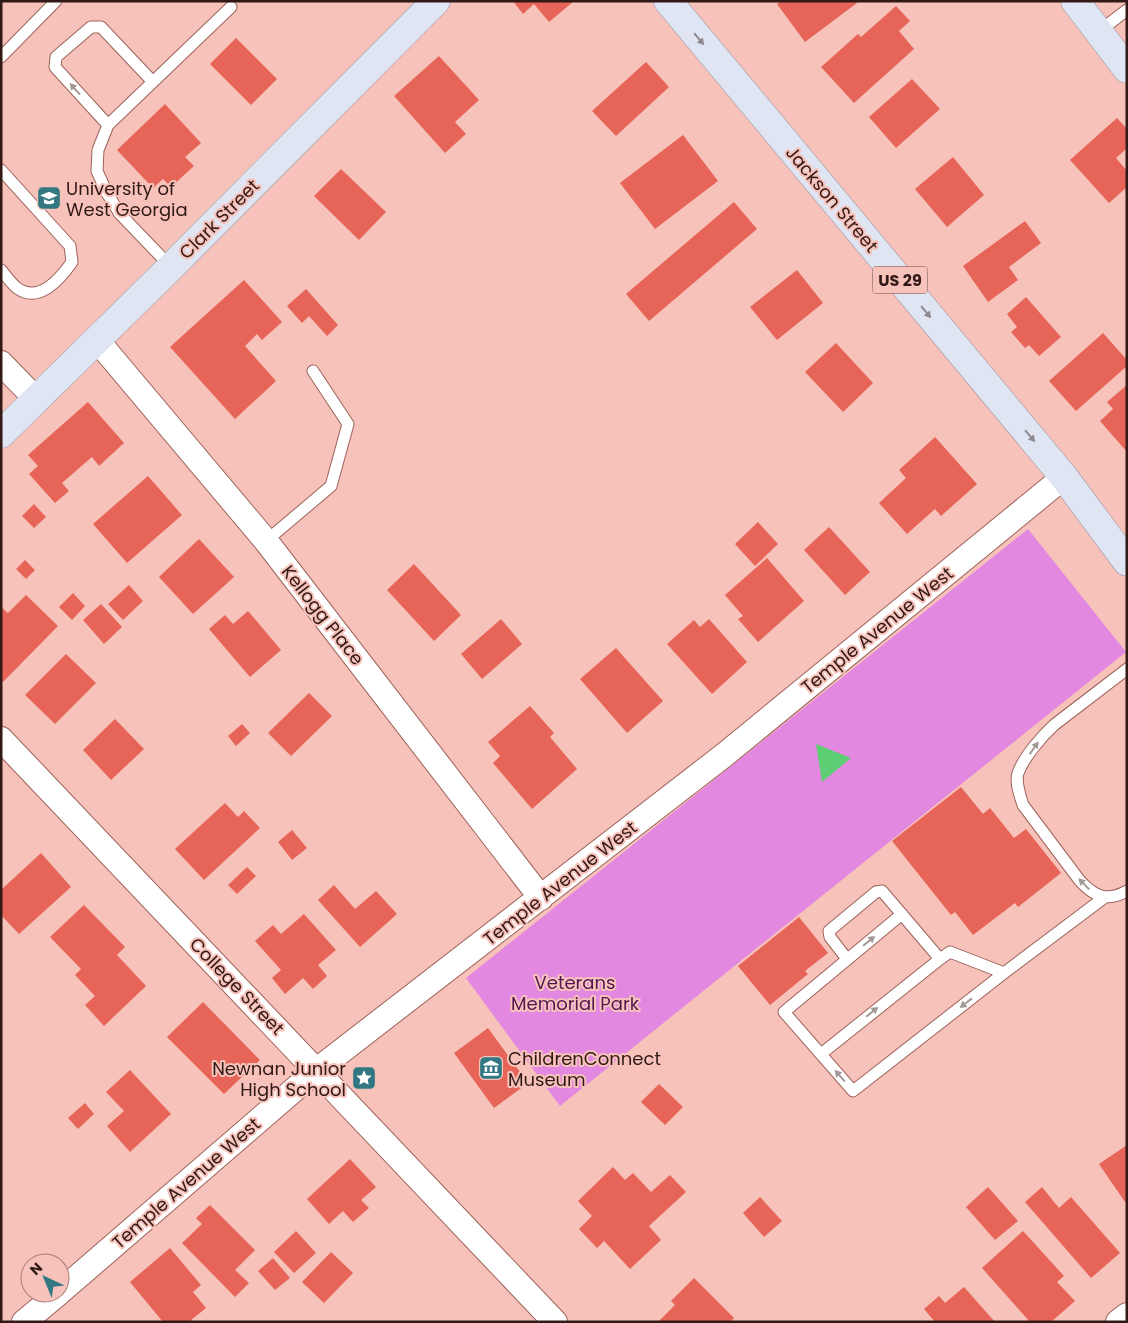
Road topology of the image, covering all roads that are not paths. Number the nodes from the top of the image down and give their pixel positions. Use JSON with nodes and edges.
{"nodes":[{"id":1,"x":56,"y":1,"type":"edge"},
{"id":2,"x":436,"y":1,"type":"edge"},
{"id":3,"x":668,"y":1,"type":"edge"},
{"id":4,"x":1075,"y":1,"type":"edge"},
{"id":5,"x":231,"y":7,"type":"dead end"},
{"id":6,"x":1127,"y":10,"type":"edge"},
{"id":7,"x":1098,"y":32,"type":"junction"},
{"id":8,"x":1,"y":57,"type":"edge"},
{"id":9,"x":1127,"y":69,"type":"edge"},
{"id":10,"x":153,"y":82,"type":"junction"},
{"id":11,"x":108,"y":125,"type":"junction"},
{"id":12,"x":1,"y":170,"type":"edge"},
{"id":13,"x":171,"y":267,"type":"junction"},
{"id":14,"x":1,"y":270,"type":"edge"},
{"id":15,"x":96,"y":339,"type":"junction"},
{"id":16,"x":1,"y":363,"type":"edge"},
{"id":17,"x":313,"y":371,"type":"dead end"},
{"id":18,"x":36,"y":399,"type":"junction"},
{"id":19,"x":1,"y":434,"type":"edge"},
{"id":20,"x":1064,"y":478,"type":"junction"},
{"id":21,"x":266,"y":541,"type":"junction"},
{"id":22,"x":1127,"y":562,"type":"edge"},
{"id":23,"x":1127,"y":669,"type":"edge"},
{"id":24,"x":1,"y":739,"type":"edge"},
{"id":25,"x":1127,"y":891,"type":"edge"},
{"id":26,"x":1105,"y":897,"type":"junction"},
{"id":27,"x":541,"y":898,"type":"junction"},
{"id":28,"x":902,"y":914,"type":"junction"},
{"id":29,"x":847,"y":959,"type":"junction"},
{"id":30,"x":940,"y":959,"type":"junction"},
{"id":31,"x":1004,"y":973,"type":"junction"},
{"id":32,"x":821,"y":1054,"type":"junction"},
{"id":33,"x":317,"y":1070,"type":"junction"},
{"id":34,"x":70,"y":1284,"type":"edge"},
{"id":35,"x":48,"y":1303,"type":"edge"},
{"id":36,"x":1127,"y":1315,"type":"edge"},
{"id":37,"x":24,"y":1322,"type":"edge"},
{"id":38,"x":555,"y":1322,"type":"edge"},
{"id":39,"x":1118,"y":1322,"type":"edge"}],
"edges":[{"from":1,"to":8,"type":"lane"},
{"from":2,"to":13,"type":"main road","name":"Clark Street"},
{"from":3,"to":20,"type":"main road","name":"Jackson Street","number":"US 29","one_way":true},
{"from":4,"to":7,"type":"main road"},
{"from":5,"to":10,"type":"lane"},
{"from":6,"to":7,"type":"lane"},
{"from":7,"to":9,"type":"main road"},
{"from":10,"to":11,"type":"lane"},
{"from":11,"to":10,"type":"lane","one_way":true},
{"from":11,"to":13,"type":"lane"},
{"from":12,"to":14,"type":"lane"},
{"from":13,"to":15,"type":"main road","name":"Clark Street"},
{"from":15,"to":18,"type":"main road","name":"Clark Street"},
{"from":15,"to":21,"type":"street","name":"Kellogg Place"},
{"from":16,"to":18,"type":"street"},
{"from":17,"to":21,"type":"lane"},
{"from":18,"to":19,"type":"main road","name":"Clark Street"},
{"from":20,"to":22,"type":"main road","name":"Jackson Street","number":"US 29"},
{"from":20,"to":27,"type":"street","name":"Temple Avenue West"},
{"from":21,"to":27,"type":"street","name":"Kellogg Place"},
{"from":26,"to":23,"type":"lane","one_way":true},
{"from":24,"to":33,"type":"street","name":"College Street"},
{"from":25,"to":26,"type":"lane"},
{"from":26,"to":31,"type":"lane"},
{"from":27,"to":33,"type":"street","name":"Temple Avenue West"},
{"from":29,"to":28,"type":"lane","one_way":true},
{"from":28,"to":29,"type":"lane"},
{"from":28,"to":30,"type":"lane"},
{"from":29,"to":32,"type":"lane"},
{"from":30,"to":31,"type":"lane"},
{"from":32,"to":30,"type":"lane","one_way":true},
{"from":31,"to":32,"type":"lane","one_way":true},
{"from":33,"to":34,"type":"street","name":"Temple Avenue West"},
{"from":33,"to":38,"type":"street","name":"College Street"},
{"from":35,"to":37,"type":"street","name":"Temple Avenue West"},
{"from":36,"to":39,"type":"street"}]}
